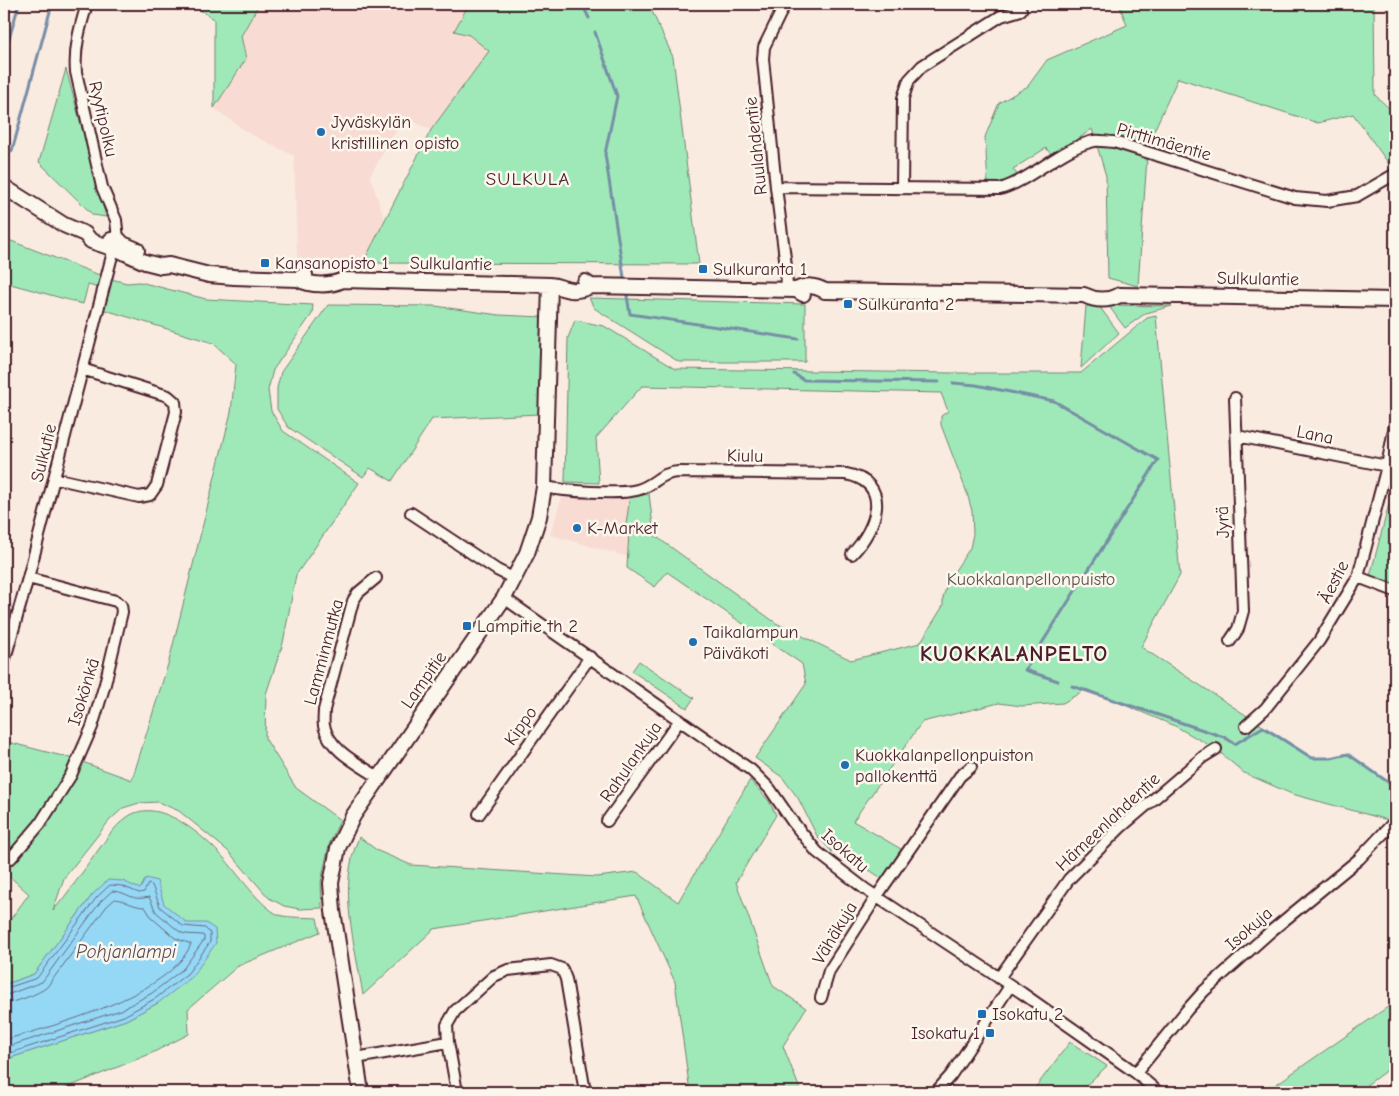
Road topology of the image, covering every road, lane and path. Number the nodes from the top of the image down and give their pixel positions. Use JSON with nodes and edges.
{"nodes":[{"id":1,"x":87,"y":4,"type":"edge"},
{"id":2,"x":785,"y":4,"type":"edge"},
{"id":3,"x":1021,"y":10,"type":"dead end"},
{"id":4,"x":1395,"y":174,"type":"edge"},
{"id":5,"x":4,"y":187,"type":"edge"},
{"id":6,"x":776,"y":187,"type":"junction"},
{"id":7,"x":902,"y":187,"type":"junction"},
{"id":8,"x":116,"y":246,"type":"junction"},
{"id":9,"x":554,"y":285,"type":"junction"},
{"id":10,"x":791,"y":290,"type":"junction"},
{"id":11,"x":1395,"y":300,"type":"edge"},
{"id":12,"x":82,"y":369,"type":"junction"},
{"id":13,"x":1235,"y":398,"type":"dead end"},
{"id":14,"x":1395,"y":424,"type":"edge"},
{"id":15,"x":1237,"y":436,"type":"junction"},
{"id":16,"x":1386,"y":466,"type":"junction"},
{"id":17,"x":54,"y":478,"type":"junction"},
{"id":18,"x":544,"y":487,"type":"junction"},
{"id":19,"x":411,"y":512,"type":"dead end"},
{"id":20,"x":852,"y":554,"type":"dead end"},
{"id":21,"x":1358,"y":577,"type":"junction"},
{"id":22,"x":28,"y":578,"type":"junction"},
{"id":23,"x":376,"y":578,"type":"dead end"},
{"id":24,"x":514,"y":579,"type":"junction"},
{"id":25,"x":1395,"y":591,"type":"edge"},
{"id":26,"x":504,"y":598,"type":"junction"},
{"id":27,"x":1230,"y":641,"type":"dead end"},
{"id":28,"x":590,"y":656,"type":"junction"},
{"id":29,"x":4,"y":662,"type":"edge"},
{"id":30,"x":680,"y":720,"type":"junction"},
{"id":31,"x":1246,"y":726,"type":"dead end"},
{"id":32,"x":1216,"y":748,"type":"dead end"},
{"id":33,"x":971,"y":768,"type":"dead end"},
{"id":34,"x":378,"y":777,"type":"junction"},
{"id":35,"x":479,"y":814,"type":"dead end"},
{"id":36,"x":607,"y":821,"type":"dead end"},
{"id":37,"x":1395,"y":821,"type":"edge"},
{"id":38,"x":4,"y":859,"type":"edge"},
{"id":39,"x":877,"y":896,"type":"junction"},
{"id":40,"x":999,"y":978,"type":"junction"},
{"id":41,"x":1010,"y":986,"type":"junction"},
{"id":42,"x":821,"y":998,"type":"dead end"},
{"id":43,"x":448,"y":1042,"type":"junction"},
{"id":44,"x":356,"y":1058,"type":"junction"},
{"id":45,"x":1136,"y":1073,"type":"junction"},
{"id":46,"x":361,"y":1092,"type":"edge"},
{"id":47,"x":456,"y":1092,"type":"edge"},
{"id":48,"x":584,"y":1092,"type":"edge"},
{"id":49,"x":936,"y":1092,"type":"edge"},
{"id":50,"x":1158,"y":1092,"type":"edge"}],
"edges":[{"from":1,"to":8,"type":"street","name":"Ryytipolku"},
{"from":2,"to":6,"type":"street","name":"Ruulahdentie"},
{"from":3,"to":7,"type":"street"},
{"from":4,"to":7,"type":"street","name":"Pirttimäentie"},
{"from":5,"to":8,"type":"main road","name":"Sulkulantie"},
{"from":6,"to":7,"type":"street","name":"Pirttimäentie"},
{"from":6,"to":10,"type":"street","name":"Ruulahdentie"},
{"from":8,"to":9,"type":"main road","name":"Sulkulantie"},
{"from":8,"to":12,"type":"street","name":"Sulkutie"},
{"from":9,"to":10,"type":"main road","name":"Sulkulantie"},
{"from":9,"to":18,"type":"main road","name":"Lampitie"},
{"from":10,"to":11,"type":"main road","name":"Sulkulantie"},
{"from":12,"to":17,"type":"street","name":"Sulkutie"},
{"from":12,"to":17,"type":"street"},
{"from":13,"to":15,"type":"street","name":"Jyrä"},
{"from":14,"to":16,"type":"street","name":"Äestie"},
{"from":15,"to":16,"type":"street","name":"Lana"},
{"from":15,"to":27,"type":"street","name":"Jyrä"},
{"from":16,"to":21,"type":"street","name":"Äestie"},
{"from":17,"to":22,"type":"street","name":"Sulkutie"},
{"from":18,"to":20,"type":"street","name":"Kiulu"},
{"from":18,"to":24,"type":"main road","name":"Lampitie"},
{"from":19,"to":24,"type":"street"},
{"from":21,"to":25,"type":"street"},
{"from":21,"to":31,"type":"street","name":"Äestie"},
{"from":22,"to":29,"type":"street","name":"Sulkutie"},
{"from":22,"to":38,"type":"street","name":"Isokönkä"},
{"from":23,"to":34,"type":"street","name":"Lamminmutka"},
{"from":24,"to":26,"type":"main road","name":"Lampitie"},
{"from":26,"to":28,"type":"street","name":"Isokatu"},
{"from":26,"to":34,"type":"main road","name":"Lampitie"},
{"from":28,"to":30,"type":"street","name":"Isokatu"},
{"from":28,"to":35,"type":"street","name":"Kippo"},
{"from":30,"to":36,"type":"street","name":"Rahulankuja"},
{"from":30,"to":39,"type":"street","name":"Isokatu"},
{"from":32,"to":40,"type":"street","name":"Hämeenlahdentie"},
{"from":33,"to":39,"type":"street","name":"Vähäkuja"},
{"from":34,"to":44,"type":"main road","name":"Lampitie"},
{"from":37,"to":45,"type":"street","name":"Isokuja"},
{"from":39,"to":40,"type":"street","name":"Isokatu"},
{"from":39,"to":42,"type":"street","name":"Vähäkuja"},
{"from":40,"to":41,"type":"street","name":"Isokatu"},
{"from":41,"to":45,"type":"street","name":"Isokatu"},
{"from":41,"to":49,"type":"street"},
{"from":43,"to":44,"type":"street"},
{"from":43,"to":47,"type":"street"},
{"from":43,"to":48,"type":"street"},
{"from":44,"to":46,"type":"main road","name":"Lampitie"},
{"from":45,"to":50,"type":"street","name":"Isokatu"}]}
